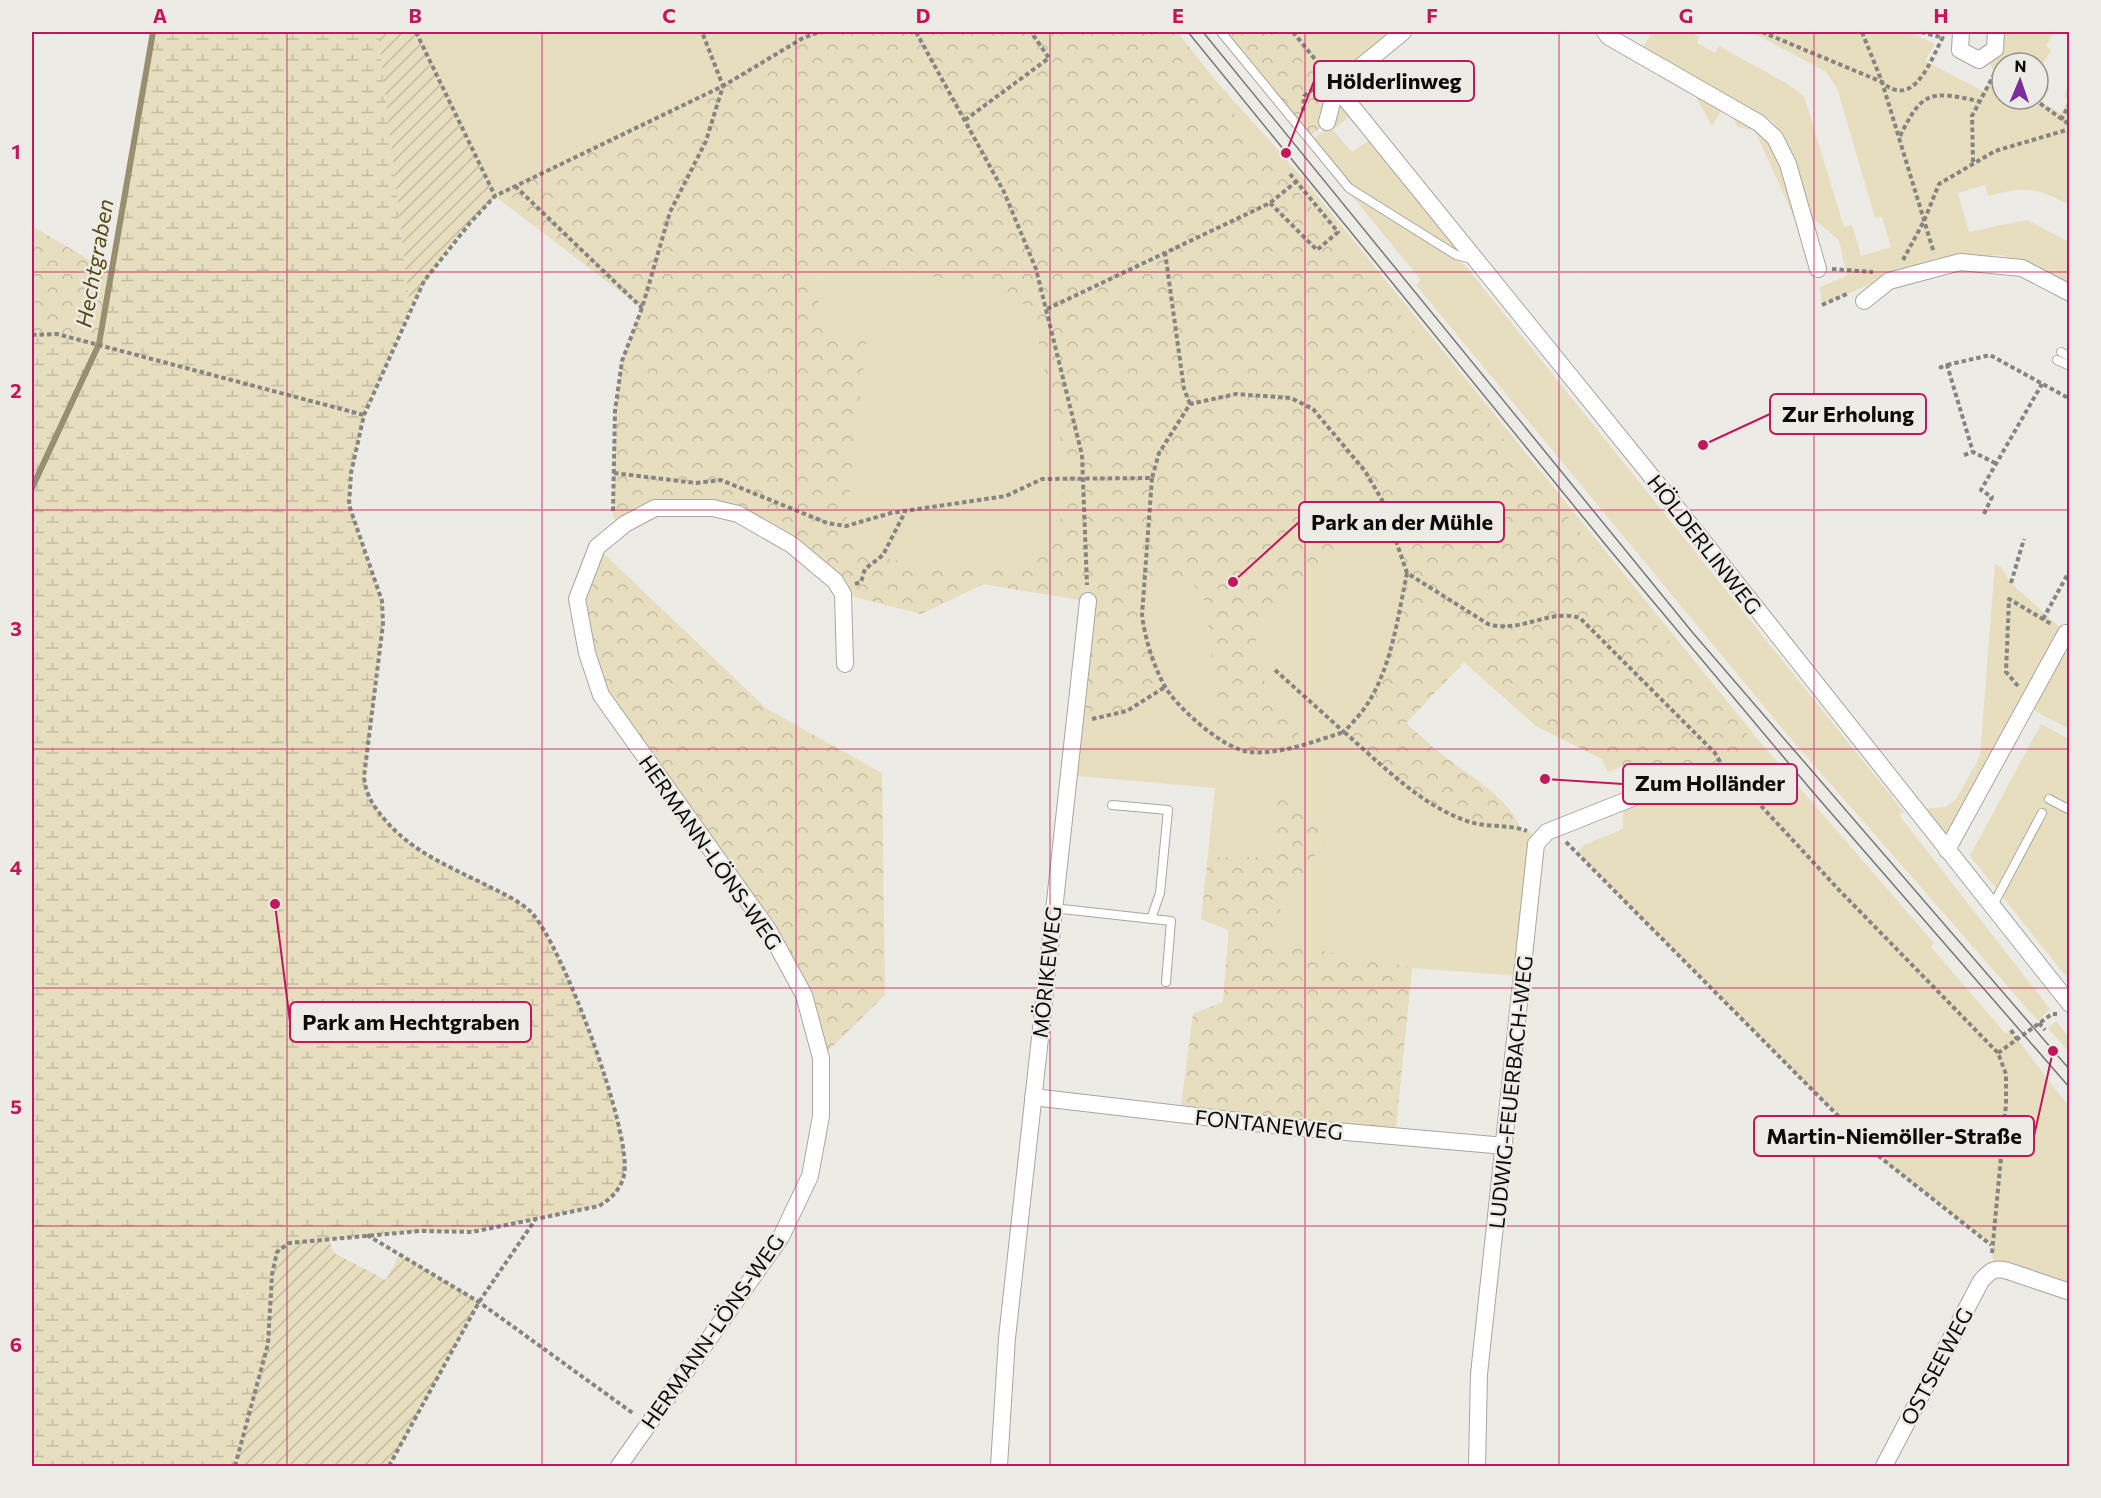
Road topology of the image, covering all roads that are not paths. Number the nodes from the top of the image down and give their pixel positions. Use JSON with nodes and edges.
{"nodes":[{"id":1,"x":1221,"y":32,"type":"edge"},
{"id":2,"x":1403,"y":32,"type":"edge"},
{"id":3,"x":1605,"y":32,"type":"edge"},
{"id":4,"x":1996,"y":32,"type":"edge"},
{"id":5,"x":1955,"y":35,"type":"edge"},
{"id":6,"x":1336,"y":87,"type":"junction"},
{"id":7,"x":1327,"y":122,"type":"dead end"},
{"id":8,"x":1473,"y":259,"type":"junction"},
{"id":9,"x":1818,"y":269,"type":"road end"},
{"id":10,"x":2070,"y":293,"type":"edge"},
{"id":11,"x":1864,"y":301,"type":"dead end"},
{"id":12,"x":2063,"y":356,"type":"edge"},
{"id":13,"x":2070,"y":366,"type":"edge"},
{"id":14,"x":1088,"y":601,"type":"road end"},
{"id":15,"x":2068,"y":634,"type":"edge"},
{"id":16,"x":845,"y":664,"type":"dead end"},
{"id":17,"x":1650,"y":791,"type":"road end"},
{"id":18,"x":2049,"y":799,"type":"dead end"},
{"id":19,"x":1112,"y":805,"type":"dead end"},
{"id":20,"x":2070,"y":810,"type":"edge"},
{"id":21,"x":2042,"y":813,"type":"dead end"},
{"id":22,"x":1947,"y":850,"type":"junction"},
{"id":23,"x":1992,"y":907,"type":"junction"},
{"id":24,"x":1052,"y":908,"type":"junction"},
{"id":25,"x":1150,"y":918,"type":"junction"},
{"id":26,"x":1166,"y":982,"type":"dead end"},
{"id":27,"x":2065,"y":1008,"type":"edge"},
{"id":28,"x":1033,"y":1097,"type":"junction"},
{"id":29,"x":1505,"y":1146,"type":"junction"},
{"id":30,"x":2070,"y":1292,"type":"edge"},
{"id":31,"x":619,"y":1467,"type":"edge"},
{"id":32,"x":999,"y":1467,"type":"edge"},
{"id":33,"x":1477,"y":1467,"type":"edge"},
{"id":34,"x":1884,"y":1467,"type":"edge"}],
"edges":[{"from":1,"to":8,"type":"lane"},
{"from":2,"to":6,"type":"street"},
{"from":3,"to":9,"type":"street"},
{"from":4,"to":5,"type":"street"},
{"from":6,"to":7,"type":"street"},
{"from":6,"to":8,"type":"street","name":"HÖLDERLINWEG"},
{"from":8,"to":22,"type":"street","name":"HÖLDERLINWEG"},
{"from":10,"to":11,"type":"street"},
{"from":12,"to":13,"type":"lane"},
{"from":14,"to":24,"type":"street","name":"MÖRIKEWEG"},
{"from":15,"to":22,"type":"street"},
{"from":16,"to":31,"type":"street","name":"HERMANN-LÖNS-WEG"},
{"from":17,"to":29,"type":"street","name":"LUDWIG-FEUERBACH-WEG"},
{"from":18,"to":20,"type":"lane"},
{"from":19,"to":25,"type":"lane"},
{"from":21,"to":23,"type":"lane"},
{"from":22,"to":23,"type":"street","name":"HÖLDERLINWEG"},
{"from":23,"to":27,"type":"street","name":"HÖLDERLINWEG"},
{"from":24,"to":25,"type":"lane"},
{"from":24,"to":28,"type":"street","name":"MÖRIKEWEG"},
{"from":25,"to":26,"type":"lane"},
{"from":28,"to":29,"type":"street","name":"FONTANEWEG"},
{"from":28,"to":32,"type":"street","name":"MÖRIKEWEG"},
{"from":29,"to":33,"type":"street","name":"LUDWIG-FEUERBACH-WEG"},
{"from":30,"to":34,"type":"street","name":"OSTSEEWEG"}]}
